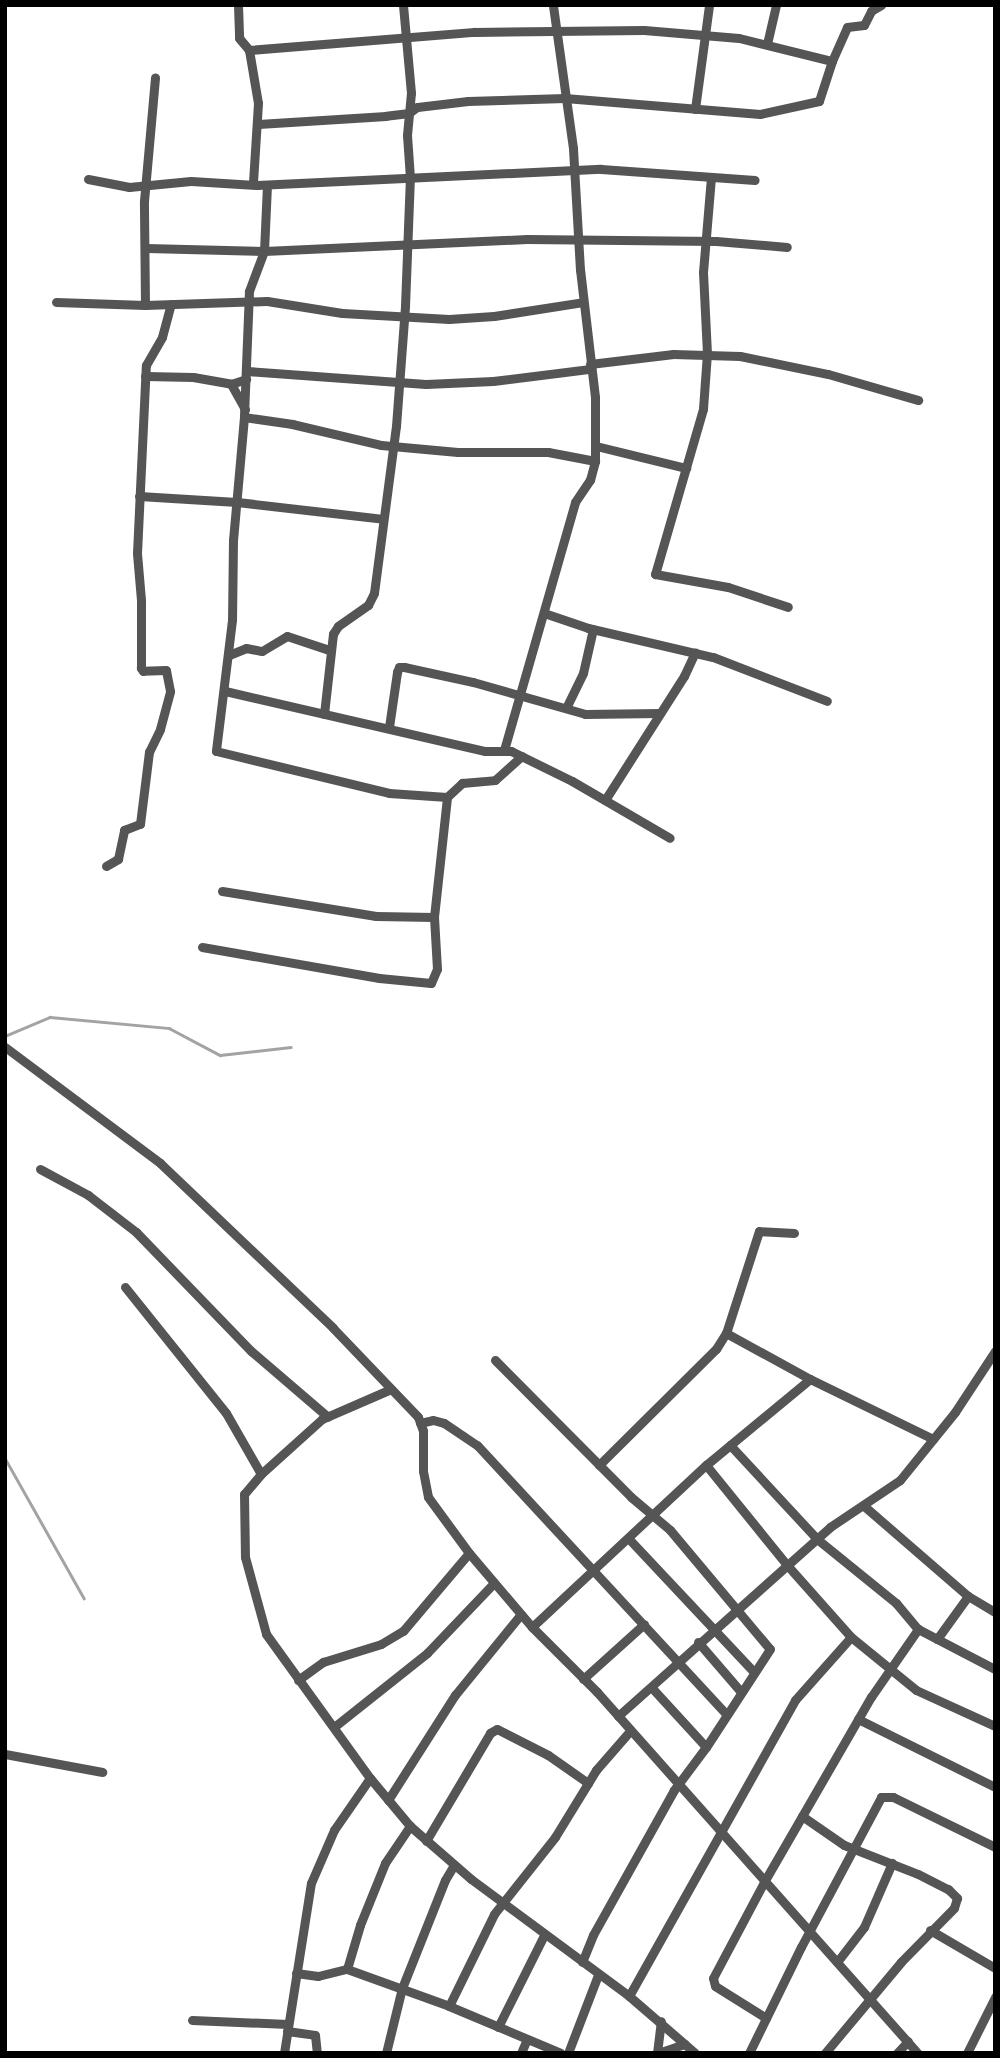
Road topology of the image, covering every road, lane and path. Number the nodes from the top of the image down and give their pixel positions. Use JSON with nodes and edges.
{"nodes":[{"id":1,"x":238,"y":5,"type":"edge"},
{"id":2,"x":403,"y":5,"type":"edge"},
{"id":3,"x":553,"y":5,"type":"edge"},
{"id":4,"x":709,"y":5,"type":"edge"},
{"id":5,"x":776,"y":5,"type":"edge"},
{"id":6,"x":881,"y":5,"type":"edge"},
{"id":7,"x":555,"y":30,"type":"junction"},
{"id":8,"x":706,"y":37,"type":"junction"},
{"id":9,"x":406,"y":38,"type":"junction"},
{"id":10,"x":767,"y":44,"type":"junction"},
{"id":11,"x":250,"y":50,"type":"junction"},
{"id":12,"x":832,"y":61,"type":"junction"},
{"id":13,"x":155,"y":77,"type":"dead end"},
{"id":14,"x":565,"y":98,"type":"junction"},
{"id":15,"x":695,"y":109,"type":"junction"},
{"id":16,"x":409,"y":113,"type":"junction"},
{"id":17,"x":258,"y":124,"type":"junction"},
{"id":18,"x":574,"y":170,"type":"junction"},
{"id":19,"x":711,"y":177,"type":"junction"},
{"id":20,"x":410,"y":178,"type":"junction"},
{"id":21,"x":88,"y":179,"type":"dead end"},
{"id":22,"x":755,"y":180,"type":"dead end"},
{"id":23,"x":253,"y":183,"type":"junction"},
{"id":24,"x":267,"y":184,"type":"junction"},
{"id":25,"x":146,"y":185,"type":"junction"},
{"id":26,"x":577,"y":241,"type":"junction"},
{"id":27,"x":704,"y":241,"type":"junction"},
{"id":28,"x":406,"y":243,"type":"junction"},
{"id":29,"x":787,"y":247,"type":"dead end"},
{"id":30,"x":146,"y":248,"type":"junction"},
{"id":31,"x":264,"y":251,"type":"junction"},
{"id":32,"x":56,"y":302,"type":"dead end"},
{"id":33,"x":583,"y":302,"type":"junction"},
{"id":34,"x":171,"y":304,"type":"junction"},
{"id":35,"x":250,"y":304,"type":"junction"},
{"id":36,"x":145,"y":305,"type":"junction"},
{"id":37,"x":404,"y":317,"type":"junction"},
{"id":38,"x":707,"y":353,"type":"junction"},
{"id":39,"x":590,"y":366,"type":"junction"},
{"id":40,"x":247,"y":375,"type":"junction"},
{"id":41,"x":145,"y":376,"type":"junction"},
{"id":42,"x":399,"y":383,"type":"junction"},
{"id":43,"x":231,"y":384,"type":"junction"},
{"id":44,"x":918,"y":400,"type":"dead end"},
{"id":45,"x":245,"y":413,"type":"junction"},
{"id":46,"x":393,"y":446,"type":"junction"},
{"id":47,"x":596,"y":446,"type":"junction"},
{"id":48,"x":595,"y":461,"type":"junction"},
{"id":49,"x":686,"y":468,"type":"junction"},
{"id":50,"x":139,"y":496,"type":"junction"},
{"id":51,"x":237,"y":502,"type":"junction"},
{"id":52,"x":383,"y":519,"type":"junction"},
{"id":53,"x":788,"y":607,"type":"dead end"},
{"id":54,"x":544,"y":613,"type":"junction"},
{"id":55,"x":593,"y":629,"type":"junction"},
{"id":56,"x":329,"y":650,"type":"junction"},
{"id":57,"x":695,"y":652,"type":"junction"},
{"id":58,"x":229,"y":655,"type":"junction"},
{"id":59,"x":225,"y":691,"type":"junction"},
{"id":60,"x":520,"y":698,"type":"junction"},
{"id":61,"x":827,"y":701,"type":"dead end"},
{"id":62,"x":566,"y":708,"type":"junction"},
{"id":63,"x":660,"y":713,"type":"junction"},
{"id":64,"x":324,"y":714,"type":"junction"},
{"id":65,"x":389,"y":727,"type":"junction"},
{"id":66,"x":504,"y":750,"type":"junction"},
{"id":67,"x":522,"y":756,"type":"junction"},
{"id":68,"x":447,"y":797,"type":"junction"},
{"id":69,"x":605,"y":800,"type":"junction"},
{"id":70,"x":670,"y":838,"type":"dead end"},
{"id":71,"x":106,"y":866,"type":"dead end"},
{"id":72,"x":222,"y":891,"type":"dead end"},
{"id":73,"x":434,"y":917,"type":"junction"},
{"id":74,"x":202,"y":947,"type":"dead end"},
{"id":75,"x":5,"y":1047,"type":"edge"},
{"id":76,"x":40,"y":1169,"type":"dead end"},
{"id":77,"x":794,"y":1233,"type":"dead end"},
{"id":78,"x":125,"y":1287,"type":"dead end"},
{"id":79,"x":726,"y":1333,"type":"junction"},
{"id":80,"x":995,"y":1351,"type":"edge"},
{"id":81,"x":495,"y":1360,"type":"dead end"},
{"id":82,"x":810,"y":1379,"type":"junction"},
{"id":83,"x":391,"y":1389,"type":"junction"},
{"id":84,"x":328,"y":1417,"type":"junction"},
{"id":85,"x":420,"y":1423,"type":"junction"},
{"id":86,"x":933,"y":1439,"type":"junction"},
{"id":87,"x":730,"y":1445,"type":"junction"},
{"id":88,"x":599,"y":1465,"type":"junction"},
{"id":89,"x":706,"y":1465,"type":"junction"},
{"id":90,"x":261,"y":1474,"type":"junction"},
{"id":91,"x":864,"y":1506,"type":"junction"},
{"id":92,"x":652,"y":1515,"type":"junction"},
{"id":93,"x":629,"y":1539,"type":"junction"},
{"id":94,"x":817,"y":1539,"type":"junction"},
{"id":95,"x":469,"y":1552,"type":"junction"},
{"id":96,"x":786,"y":1565,"type":"junction"},
{"id":97,"x":594,"y":1571,"type":"junction"},
{"id":98,"x":494,"y":1583,"type":"junction"},
{"id":99,"x":968,"y":1596,"type":"junction"},
{"id":100,"x":737,"y":1608,"type":"junction"},
{"id":101,"x":995,"y":1612,"type":"edge"},
{"id":102,"x":521,"y":1614,"type":"junction"},
{"id":103,"x":644,"y":1624,"type":"junction"},
{"id":104,"x":533,"y":1627,"type":"junction"},
{"id":105,"x":713,"y":1629,"type":"junction"},
{"id":106,"x":918,"y":1629,"type":"junction"},
{"id":107,"x":851,"y":1637,"type":"junction"},
{"id":108,"x":937,"y":1639,"type":"junction"},
{"id":109,"x":698,"y":1642,"type":"junction"},
{"id":110,"x":680,"y":1662,"type":"junction"},
{"id":111,"x":889,"y":1667,"type":"junction"},
{"id":112,"x":995,"y":1669,"type":"edge"},
{"id":113,"x":754,"y":1672,"type":"junction"},
{"id":114,"x":583,"y":1679,"type":"junction"},
{"id":115,"x":298,"y":1680,"type":"junction"},
{"id":116,"x":652,"y":1688,"type":"junction"},
{"id":117,"x":740,"y":1692,"type":"junction"},
{"id":118,"x":726,"y":1714,"type":"junction"},
{"id":119,"x":618,"y":1716,"type":"junction"},
{"id":120,"x":858,"y":1719,"type":"junction"},
{"id":121,"x":995,"y":1726,"type":"edge"},
{"id":122,"x":334,"y":1727,"type":"junction"},
{"id":123,"x":630,"y":1731,"type":"junction"},
{"id":124,"x":706,"y":1747,"type":"junction"},
{"id":125,"x":5,"y":1754,"type":"edge"},
{"id":126,"x":102,"y":1772,"type":"dead end"},
{"id":127,"x":370,"y":1778,"type":"junction"},
{"id":128,"x":588,"y":1783,"type":"junction"},
{"id":129,"x":677,"y":1786,"type":"junction"},
{"id":130,"x":995,"y":1787,"type":"edge"},
{"id":131,"x":387,"y":1800,"type":"junction"},
{"id":132,"x":802,"y":1816,"type":"junction"},
{"id":133,"x":410,"y":1826,"type":"junction"},
{"id":134,"x":721,"y":1833,"type":"junction"},
{"id":135,"x":426,"y":1841,"type":"junction"},
{"id":136,"x":995,"y":1847,"type":"edge"},
{"id":137,"x":853,"y":1849,"type":"junction"},
{"id":138,"x":892,"y":1863,"type":"junction"},
{"id":139,"x":454,"y":1865,"type":"junction"},
{"id":140,"x":764,"y":1882,"type":"junction"},
{"id":141,"x":502,"y":1903,"type":"junction"},
{"id":142,"x":930,"y":1930,"type":"junction"},
{"id":143,"x":809,"y":1933,"type":"junction"},
{"id":144,"x":544,"y":1935,"type":"junction"},
{"id":145,"x":582,"y":1962,"type":"junction"},
{"id":146,"x":838,"y":1962,"type":"junction"},
{"id":147,"x":995,"y":1968,"type":"edge"},
{"id":148,"x":347,"y":1969,"type":"junction"},
{"id":149,"x":296,"y":1973,"type":"junction"},
{"id":150,"x":598,"y":1975,"type":"junction"},
{"id":151,"x":401,"y":1988,"type":"junction"},
{"id":152,"x":629,"y":1996,"type":"junction"},
{"id":153,"x":870,"y":1997,"type":"junction"},
{"id":154,"x":995,"y":1997,"type":"edge"},
{"id":155,"x":449,"y":2006,"type":"junction"},
{"id":156,"x":766,"y":2018,"type":"junction"},
{"id":157,"x":192,"y":2020,"type":"dead end"},
{"id":158,"x":661,"y":2021,"type":"junction"},
{"id":159,"x":287,"y":2027,"type":"junction"},
{"id":160,"x":498,"y":2027,"type":"junction"},
{"id":161,"x":527,"y":2039,"type":"junction"},
{"id":162,"x":908,"y":2042,"type":"junction"},
{"id":163,"x":684,"y":2044,"type":"junction"},
{"id":164,"x":284,"y":2053,"type":"edge"},
{"id":165,"x":317,"y":2053,"type":"edge"},
{"id":166,"x":386,"y":2053,"type":"edge"},
{"id":167,"x":521,"y":2053,"type":"edge"},
{"id":168,"x":561,"y":2053,"type":"edge"},
{"id":169,"x":568,"y":2053,"type":"edge"},
{"id":170,"x":658,"y":2053,"type":"edge"},
{"id":171,"x":695,"y":2053,"type":"edge"},
{"id":172,"x":749,"y":2053,"type":"edge"},
{"id":173,"x":825,"y":2053,"type":"edge"},
{"id":174,"x":897,"y":2053,"type":"edge"},
{"id":175,"x":918,"y":2053,"type":"edge"},
{"id":176,"x":967,"y":2053,"type":"edge"}],
"edges":[{"from":1,"to":11,"type":"street"},
{"from":2,"to":9,"type":"street"},
{"from":3,"to":7,"type":"street"},
{"from":4,"to":8,"type":"street"},
{"from":5,"to":10,"type":"street"},
{"from":6,"to":12,"type":"street"},
{"from":7,"to":8,"type":"street"},
{"from":7,"to":9,"type":"street"},
{"from":7,"to":14,"type":"street"},
{"from":8,"to":10,"type":"street"},
{"from":8,"to":15,"type":"street"},
{"from":9,"to":11,"type":"street"},
{"from":9,"to":16,"type":"street"},
{"from":10,"to":12,"type":"street"},
{"from":11,"to":17,"type":"street"},
{"from":12,"to":15,"type":"street"},
{"from":13,"to":25,"type":"street"},
{"from":14,"to":15,"type":"street"},
{"from":14,"to":16,"type":"street"},
{"from":14,"to":18,"type":"street"},
{"from":16,"to":17,"type":"street"},
{"from":16,"to":20,"type":"street"},
{"from":17,"to":23,"type":"street"},
{"from":18,"to":19,"type":"street"},
{"from":18,"to":20,"type":"street"},
{"from":18,"to":26,"type":"street"},
{"from":19,"to":22,"type":"street"},
{"from":19,"to":27,"type":"street"},
{"from":20,"to":24,"type":"street"},
{"from":20,"to":28,"type":"street"},
{"from":21,"to":25,"type":"street"},
{"from":23,"to":24,"type":"street"},
{"from":23,"to":25,"type":"street"},
{"from":24,"to":31,"type":"street"},
{"from":25,"to":30,"type":"street"},
{"from":26,"to":27,"type":"street"},
{"from":26,"to":28,"type":"street"},
{"from":26,"to":33,"type":"street"},
{"from":27,"to":29,"type":"street"},
{"from":27,"to":38,"type":"street"},
{"from":28,"to":31,"type":"street"},
{"from":28,"to":37,"type":"street"},
{"from":30,"to":31,"type":"street"},
{"from":30,"to":36,"type":"street"},
{"from":31,"to":35,"type":"street"},
{"from":32,"to":36,"type":"street"},
{"from":33,"to":37,"type":"street"},
{"from":33,"to":39,"type":"street"},
{"from":34,"to":35,"type":"street"},
{"from":34,"to":36,"type":"street"},
{"from":34,"to":41,"type":"street"},
{"from":35,"to":37,"type":"street"},
{"from":35,"to":40,"type":"street"},
{"from":37,"to":42,"type":"street"},
{"from":38,"to":39,"type":"street"},
{"from":38,"to":44,"type":"street"},
{"from":38,"to":49,"type":"street"},
{"from":39,"to":42,"type":"street"},
{"from":39,"to":47,"type":"street"},
{"from":40,"to":42,"type":"street"},
{"from":40,"to":43,"type":"street"},
{"from":40,"to":45,"type":"street"},
{"from":41,"to":43,"type":"street"},
{"from":41,"to":50,"type":"street"},
{"from":42,"to":46,"type":"street"},
{"from":43,"to":45,"type":"street"},
{"from":45,"to":46,"type":"street"},
{"from":45,"to":51,"type":"street"},
{"from":46,"to":48,"type":"street"},
{"from":46,"to":52,"type":"street"},
{"from":47,"to":48,"type":"street"},
{"from":47,"to":49,"type":"street"},
{"from":48,"to":54,"type":"street"},
{"from":49,"to":53,"type":"street"},
{"from":50,"to":51,"type":"street"},
{"from":50,"to":71,"type":"street"},
{"from":51,"to":52,"type":"street"},
{"from":51,"to":58,"type":"street"},
{"from":52,"to":56,"type":"street"},
{"from":54,"to":55,"type":"street"},
{"from":54,"to":60,"type":"street"},
{"from":55,"to":57,"type":"street"},
{"from":55,"to":62,"type":"street"},
{"from":56,"to":58,"type":"street"},
{"from":56,"to":64,"type":"street"},
{"from":57,"to":61,"type":"street"},
{"from":57,"to":63,"type":"street"},
{"from":58,"to":59,"type":"street"},
{"from":59,"to":64,"type":"street"},
{"from":59,"to":68,"type":"street"},
{"from":60,"to":62,"type":"street"},
{"from":60,"to":65,"type":"street"},
{"from":60,"to":66,"type":"street"},
{"from":62,"to":63,"type":"street"},
{"from":63,"to":69,"type":"street"},
{"from":64,"to":65,"type":"street"},
{"from":65,"to":66,"type":"street"},
{"from":66,"to":67,"type":"street"},
{"from":67,"to":68,"type":"street"},
{"from":67,"to":69,"type":"street"},
{"from":68,"to":73,"type":"street"},
{"from":69,"to":70,"type":"street"},
{"from":72,"to":73,"type":"street"},
{"from":73,"to":74,"type":"street"},
{"from":75,"to":83,"type":"street"},
{"from":76,"to":84,"type":"street"},
{"from":77,"to":79,"type":"street"},
{"from":78,"to":90,"type":"street"},
{"from":79,"to":82,"type":"street"},
{"from":79,"to":88,"type":"street"},
{"from":80,"to":86,"type":"street"},
{"from":81,"to":88,"type":"street"},
{"from":82,"to":86,"type":"street"},
{"from":82,"to":87,"type":"street"},
{"from":83,"to":84,"type":"street"},
{"from":83,"to":85,"type":"street"},
{"from":84,"to":90,"type":"street"},
{"from":85,"to":95,"type":"street"},
{"from":85,"to":97,"type":"street"},
{"from":86,"to":91,"type":"street"},
{"from":87,"to":89,"type":"street"},
{"from":87,"to":94,"type":"street"},
{"from":88,"to":92,"type":"street"},
{"from":89,"to":92,"type":"street"},
{"from":89,"to":96,"type":"street"},
{"from":90,"to":115,"type":"street"},
{"from":91,"to":94,"type":"street"},
{"from":91,"to":99,"type":"street"},
{"from":92,"to":93,"type":"street"},
{"from":92,"to":100,"type":"street"},
{"from":93,"to":97,"type":"street"},
{"from":93,"to":105,"type":"street"},
{"from":94,"to":96,"type":"street"},
{"from":94,"to":106,"type":"street"},
{"from":95,"to":98,"type":"street"},
{"from":95,"to":115,"type":"street"},
{"from":96,"to":100,"type":"street"},
{"from":96,"to":107,"type":"street"},
{"from":97,"to":103,"type":"street"},
{"from":97,"to":104,"type":"street"},
{"from":98,"to":102,"type":"street"},
{"from":98,"to":122,"type":"street"},
{"from":99,"to":101,"type":"street"},
{"from":99,"to":108,"type":"street"},
{"from":100,"to":105,"type":"street"},
{"from":100,"to":113,"type":"street"},
{"from":102,"to":104,"type":"street"},
{"from":102,"to":131,"type":"street"},
{"from":103,"to":110,"type":"street"},
{"from":103,"to":114,"type":"street"},
{"from":104,"to":114,"type":"street"},
{"from":105,"to":109,"type":"street"},
{"from":105,"to":113,"type":"street"},
{"from":106,"to":108,"type":"street"},
{"from":106,"to":111,"type":"street"},
{"from":107,"to":111,"type":"street"},
{"from":107,"to":134,"type":"street"},
{"from":108,"to":112,"type":"street"},
{"from":109,"to":110,"type":"street"},
{"from":109,"to":117,"type":"street"},
{"from":110,"to":116,"type":"street"},
{"from":110,"to":118,"type":"street"},
{"from":111,"to":120,"type":"street"},
{"from":111,"to":121,"type":"street"},
{"from":113,"to":117,"type":"street"},
{"from":114,"to":119,"type":"street"},
{"from":115,"to":122,"type":"street"},
{"from":116,"to":119,"type":"street"},
{"from":116,"to":124,"type":"street"},
{"from":117,"to":118,"type":"street"},
{"from":118,"to":124,"type":"street"},
{"from":119,"to":123,"type":"street"},
{"from":120,"to":130,"type":"street"},
{"from":120,"to":132,"type":"street"},
{"from":122,"to":127,"type":"street"},
{"from":123,"to":128,"type":"street"},
{"from":123,"to":129,"type":"street"},
{"from":124,"to":129,"type":"street"},
{"from":125,"to":126,"type":"street"},
{"from":127,"to":131,"type":"street"},
{"from":127,"to":149,"type":"street"},
{"from":128,"to":135,"type":"street"},
{"from":128,"to":141,"type":"street"},
{"from":129,"to":134,"type":"street"},
{"from":129,"to":145,"type":"street"},
{"from":131,"to":133,"type":"street"},
{"from":132,"to":137,"type":"street"},
{"from":132,"to":140,"type":"street"},
{"from":133,"to":135,"type":"street"},
{"from":133,"to":148,"type":"street"},
{"from":134,"to":140,"type":"street"},
{"from":134,"to":152,"type":"street"},
{"from":135,"to":139,"type":"street"},
{"from":136,"to":137,"type":"street"},
{"from":137,"to":138,"type":"street"},
{"from":137,"to":143,"type":"street"},
{"from":138,"to":142,"type":"street"},
{"from":138,"to":146,"type":"street"},
{"from":139,"to":141,"type":"street"},
{"from":139,"to":151,"type":"street"},
{"from":140,"to":143,"type":"street"},
{"from":140,"to":156,"type":"street"},
{"from":141,"to":144,"type":"street"},
{"from":141,"to":155,"type":"street"},
{"from":142,"to":147,"type":"street"},
{"from":142,"to":153,"type":"street"},
{"from":143,"to":146,"type":"street"},
{"from":143,"to":156,"type":"street"},
{"from":144,"to":145,"type":"street"},
{"from":144,"to":160,"type":"street"},
{"from":145,"to":150,"type":"street"},
{"from":146,"to":153,"type":"street"},
{"from":148,"to":149,"type":"street"},
{"from":148,"to":151,"type":"street"},
{"from":149,"to":159,"type":"street"},
{"from":150,"to":152,"type":"street"},
{"from":150,"to":169,"type":"street"},
{"from":151,"to":155,"type":"street"},
{"from":151,"to":166,"type":"street"},
{"from":152,"to":158,"type":"street"},
{"from":153,"to":162,"type":"street"},
{"from":153,"to":173,"type":"street"},
{"from":154,"to":176,"type":"street"},
{"from":155,"to":160,"type":"street"},
{"from":156,"to":172,"type":"street"},
{"from":157,"to":159,"type":"street"},
{"from":158,"to":163,"type":"street"},
{"from":158,"to":170,"type":"street"},
{"from":159,"to":164,"type":"street"},
{"from":159,"to":165,"type":"street"},
{"from":160,"to":161,"type":"street"},
{"from":161,"to":167,"type":"street"},
{"from":161,"to":168,"type":"street"},
{"from":162,"to":174,"type":"street"},
{"from":162,"to":175,"type":"street"},
{"from":163,"to":170,"type":"street"},
{"from":163,"to":171,"type":"street"}]}
